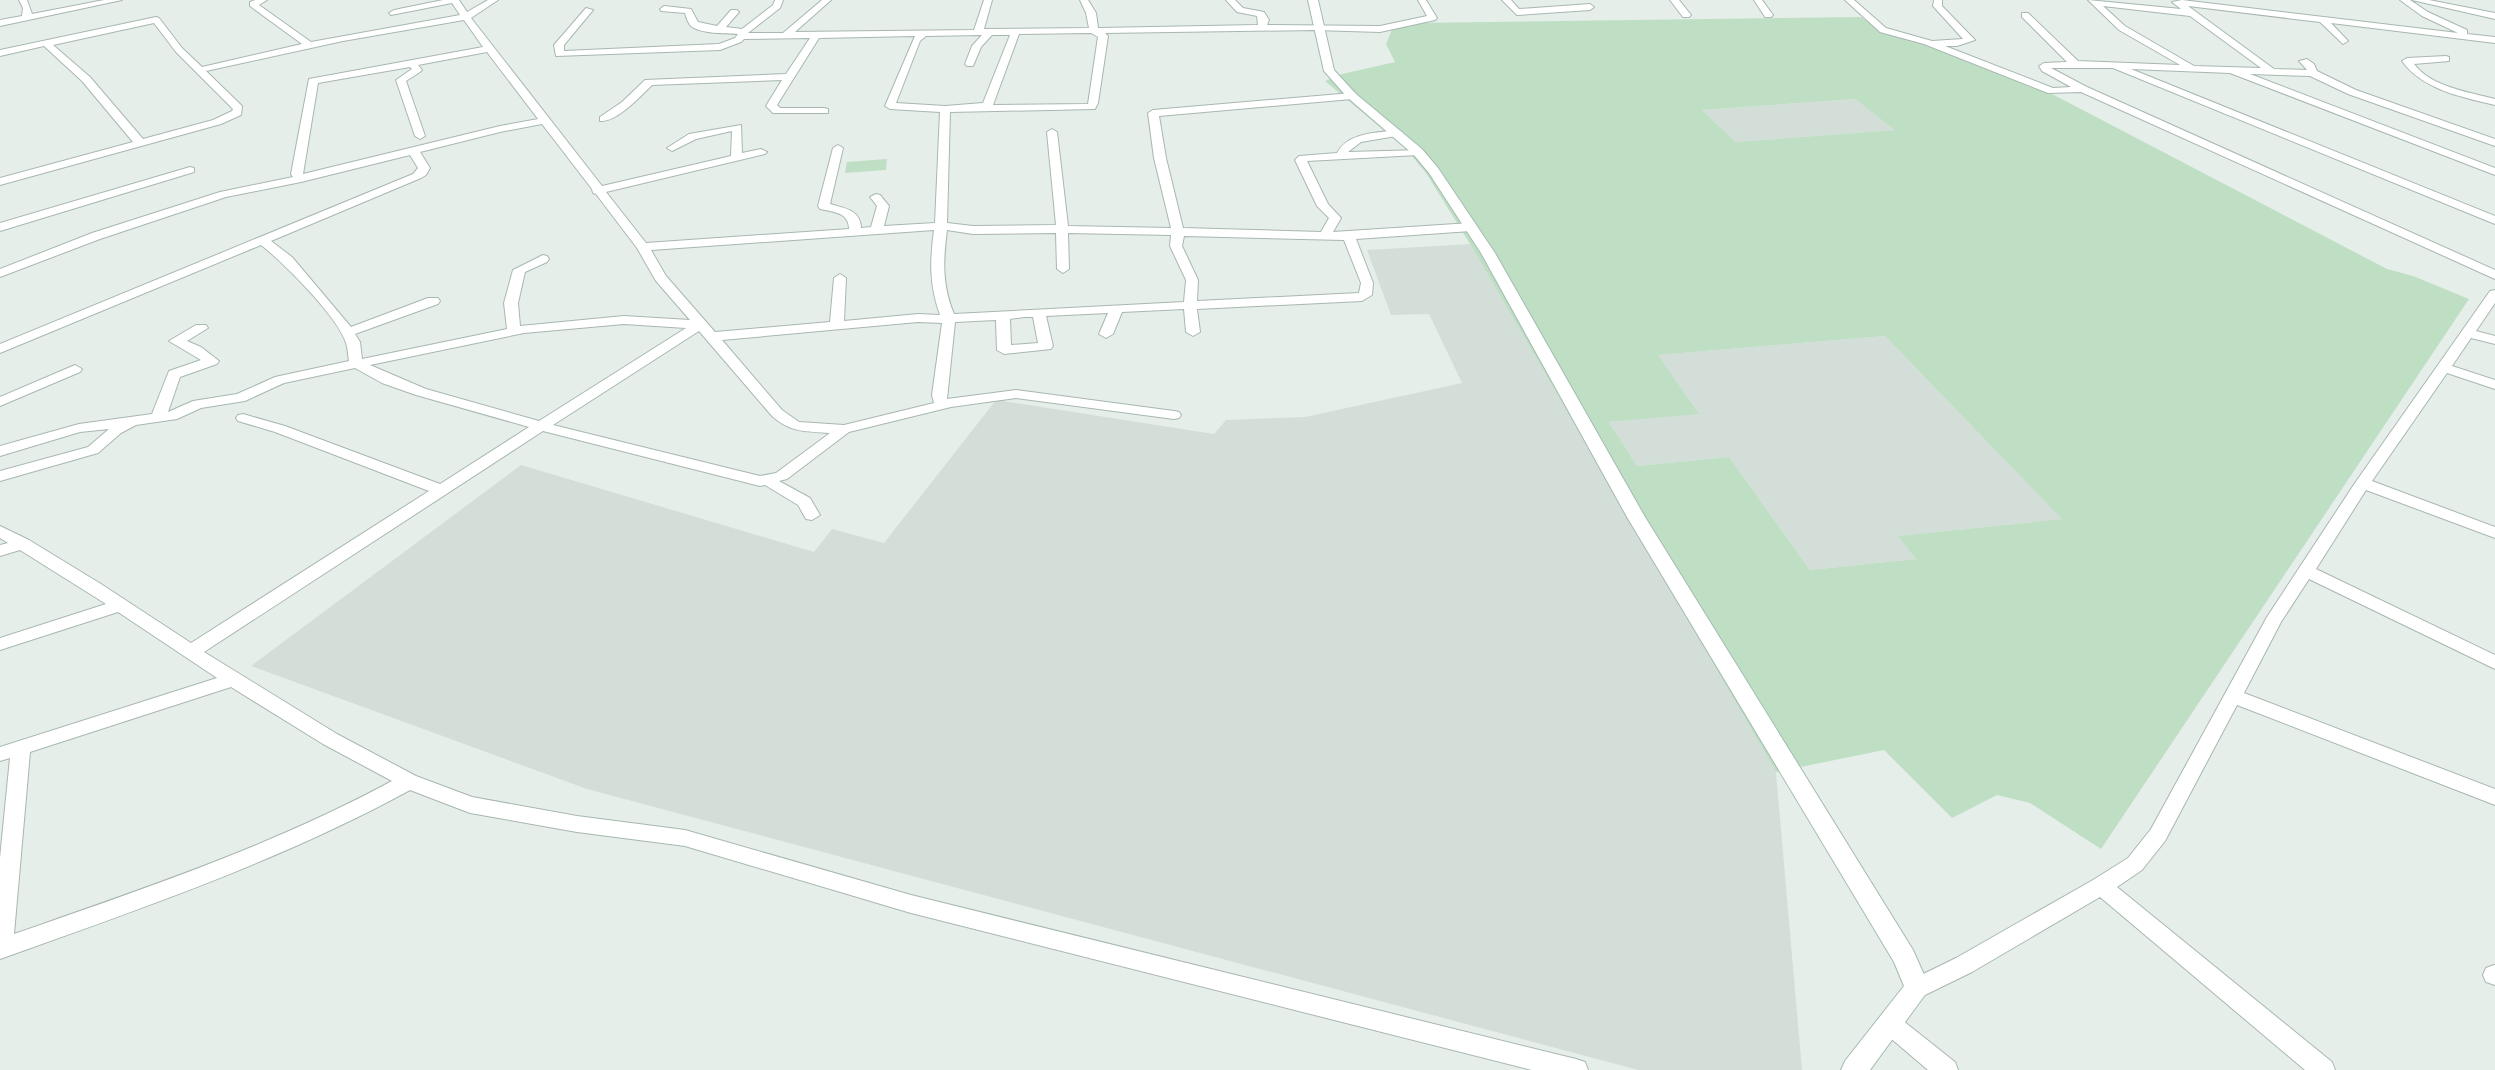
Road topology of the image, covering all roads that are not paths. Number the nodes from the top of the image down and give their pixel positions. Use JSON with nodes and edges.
{"nodes":[{"id":1,"x":23,"y":0,"type":"edge"},
{"id":2,"x":118,"y":0,"type":"edge"},
{"id":3,"x":263,"y":0,"type":"edge"},
{"id":4,"x":454,"y":0,"type":"edge"},
{"id":5,"x":494,"y":0,"type":"edge"},
{"id":6,"x":672,"y":0,"type":"edge"},
{"id":7,"x":779,"y":0,"type":"edge"},
{"id":8,"x":827,"y":0,"type":"edge"},
{"id":9,"x":988,"y":0,"type":"edge"},
{"id":10,"x":1084,"y":0,"type":"edge"},
{"id":11,"x":1230,"y":0,"type":"edge"},
{"id":12,"x":1313,"y":0,"type":"edge"},
{"id":13,"x":1422,"y":0,"type":"edge"},
{"id":14,"x":1506,"y":0,"type":"edge"},
{"id":15,"x":1674,"y":0,"type":"edge"},
{"id":16,"x":1758,"y":0,"type":"edge"},
{"id":17,"x":1849,"y":0,"type":"edge"},
{"id":18,"x":1938,"y":0,"type":"edge"},
{"id":19,"x":2404,"y":0,"type":"edge"},
{"id":20,"x":2416,"y":0,"type":"edge"},
{"id":21,"x":2093,"y":1,"type":"edge"},
{"id":22,"x":2175,"y":1,"type":"edge"},
{"id":23,"x":1590,"y":7,"type":"edge"},
{"id":24,"x":589,"y":10,"type":"dead end"},
{"id":25,"x":734,"y":12,"type":"dead end"},
{"id":26,"x":394,"y":13,"type":"dead end"},
{"id":27,"x":2192,"y":14,"type":"junction"},
{"id":28,"x":1686,"y":15,"type":"dead end"},
{"id":29,"x":1768,"y":15,"type":"dead end"},
{"id":30,"x":2025,"y":15,"type":"dead end"},
{"id":31,"x":2495,"y":16,"type":"edge"},
{"id":32,"x":27,"y":18,"type":"junction"},
{"id":33,"x":466,"y":18,"type":"junction"},
{"id":34,"x":2323,"y":20,"type":"junction"},
{"id":35,"x":0,"y":23,"type":"edge"},
{"id":36,"x":1318,"y":27,"type":"junction"},
{"id":37,"x":1262,"y":28,"type":"junction"},
{"id":38,"x":718,"y":31,"type":"junction"},
{"id":39,"x":1095,"y":31,"type":"junction"},
{"id":40,"x":983,"y":33,"type":"junction"},
{"id":41,"x":1015,"y":33,"type":"junction"},
{"id":42,"x":744,"y":34,"type":"junction"},
{"id":43,"x":923,"y":34,"type":"junction"},
{"id":44,"x":786,"y":35,"type":"junction"},
{"id":45,"x":816,"y":35,"type":"junction"},
{"id":46,"x":2476,"y":38,"type":"junction"},
{"id":47,"x":2495,"y":40,"type":"edge"},
{"id":48,"x":2343,"y":41,"type":"dead end"},
{"id":49,"x":1927,"y":42,"type":"junction"},
{"id":50,"x":46,"y":43,"type":"junction"},
{"id":51,"x":309,"y":45,"type":"junction"},
{"id":52,"x":2495,"y":47,"type":"edge"},
{"id":53,"x":489,"y":49,"type":"junction"},
{"id":54,"x":0,"y":53,"type":"edge"},
{"id":55,"x":2446,"y":58,"type":"dead end"},
{"id":56,"x":2304,"y":60,"type":"dead end"},
{"id":57,"x":401,"y":64,"type":"junction"},
{"id":58,"x":970,"y":64,"type":"dead end"},
{"id":59,"x":2075,"y":64,"type":"junction"},
{"id":60,"x":2117,"y":67,"type":"junction"},
{"id":61,"x":2193,"y":69,"type":"junction"},
{"id":62,"x":200,"y":70,"type":"junction"},
{"id":63,"x":2232,"y":70,"type":"junction"},
{"id":64,"x":2271,"y":71,"type":"junction"},
{"id":65,"x":2312,"y":73,"type":"junction"},
{"id":66,"x":789,"y":77,"type":"junction"},
{"id":67,"x":2083,"y":89,"type":"junction"},
{"id":68,"x":1352,"y":96,"type":"junction"},
{"id":69,"x":2495,"y":102,"type":"edge"},
{"id":70,"x":982,"y":108,"type":"junction"},
{"id":71,"x":945,"y":109,"type":"junction"},
{"id":72,"x":824,"y":111,"type":"dead end"},
{"id":73,"x":604,"y":118,"type":"dead end"},
{"id":74,"x":544,"y":121,"type":"junction"},
{"id":75,"x":1052,"y":132,"type":"dead end"},
{"id":76,"x":1398,"y":133,"type":"junction"},
{"id":77,"x":420,"y":136,"type":"dead end"},
{"id":78,"x":2495,"y":142,"type":"edge"},
{"id":79,"x":140,"y":143,"type":"junction"},
{"id":80,"x":672,"y":148,"type":"dead end"},
{"id":81,"x":838,"y":148,"type":"dead end"},
{"id":82,"x":413,"y":150,"type":"junction"},
{"id":83,"x":761,"y":152,"type":"dead end"},
{"id":84,"x":1418,"y":152,"type":"junction"},
{"id":85,"x":1341,"y":155,"type":"junction"},
{"id":86,"x":736,"y":158,"type":"junction"},
{"id":87,"x":190,"y":170,"type":"dead end"},
{"id":88,"x":2495,"y":172,"type":"edge"},
{"id":89,"x":0,"y":176,"type":"edge"},
{"id":90,"x":14,"y":178,"type":"junction"},
{"id":91,"x":301,"y":179,"type":"junction"},
{"id":92,"x":0,"y":182,"type":"edge"},
{"id":93,"x":597,"y":191,"type":"junction"},
{"id":94,"x":876,"y":197,"type":"dead end"},
{"id":95,"x":2495,"y":220,"type":"edge"},
{"id":96,"x":941,"y":226,"type":"junction"},
{"id":97,"x":0,"y":227,"type":"edge"},
{"id":98,"x":1471,"y":227,"type":"junction"},
{"id":99,"x":1062,"y":229,"type":"junction"},
{"id":100,"x":875,"y":232,"type":"junction"},
{"id":101,"x":1178,"y":232,"type":"junction"},
{"id":102,"x":855,"y":233,"type":"junction"},
{"id":103,"x":1325,"y":236,"type":"junction"},
{"id":104,"x":1349,"y":236,"type":"junction"},
{"id":105,"x":262,"y":240,"type":"junction"},
{"id":106,"x":643,"y":248,"type":"junction"},
{"id":107,"x":543,"y":259,"type":"dead end"},
{"id":108,"x":1063,"y":269,"type":"dead end"},
{"id":109,"x":0,"y":273,"type":"edge"},
{"id":110,"x":2495,"y":275,"type":"edge"},
{"id":111,"x":840,"y":278,"type":"dead end"},
{"id":112,"x":2495,"y":294,"type":"edge"},
{"id":113,"x":432,"y":301,"type":"dead end"},
{"id":114,"x":1190,"y":305,"type":"junction"},
{"id":115,"x":1117,"y":308,"type":"junction"},
{"id":116,"x":1039,"y":312,"type":"junction"},
{"id":117,"x":1003,"y":315,"type":"junction"},
{"id":118,"x":949,"y":320,"type":"junction"},
{"id":119,"x":837,"y":324,"type":"junction"},
{"id":120,"x":201,"y":328,"type":"dead end"},
{"id":121,"x":705,"y":331,"type":"junction"},
{"id":122,"x":349,"y":332,"type":"junction"},
{"id":123,"x":514,"y":332,"type":"junction"},
{"id":124,"x":1193,"y":332,"type":"dead end"},
{"id":125,"x":1106,"y":334,"type":"dead end"},
{"id":126,"x":2469,"y":334,"type":"junction"},
{"id":127,"x":2495,"y":340,"type":"edge"},
{"id":128,"x":0,"y":349,"type":"edge"},
{"id":129,"x":356,"y":363,"type":"junction"},
{"id":130,"x":2445,"y":368,"type":"junction"},
{"id":131,"x":75,"y":369,"type":"dead end"},
{"id":132,"x":2495,"y":384,"type":"edge"},
{"id":133,"x":0,"y":402,"type":"edge"},
{"id":134,"x":942,"y":406,"type":"junction"},
{"id":135,"x":1174,"y":415,"type":"dead end"},
{"id":136,"x":158,"y":418,"type":"junction"},
{"id":137,"x":243,"y":418,"type":"dead end"},
{"id":138,"x":138,"y":420,"type":"junction"},
{"id":139,"x":539,"y":427,"type":"junction"},
{"id":140,"x":844,"y":429,"type":"junction"},
{"id":141,"x":0,"y":451,"type":"edge"},
{"id":142,"x":0,"y":476,"type":"edge"},
{"id":143,"x":770,"y":481,"type":"junction"},
{"id":144,"x":2363,"y":483,"type":"junction"},
{"id":145,"x":443,"y":491,"type":"junction"},
{"id":146,"x":812,"y":515,"type":"dead end"},
{"id":147,"x":0,"y":531,"type":"edge"},
{"id":148,"x":2495,"y":533,"type":"edge"},
{"id":149,"x":23,"y":544,"type":"junction"},
{"id":150,"x":0,"y":551,"type":"edge"},
{"id":151,"x":2306,"y":571,"type":"junction"},
{"id":152,"x":121,"y":605,"type":"junction"},
{"id":153,"x":0,"y":645,"type":"edge"},
{"id":154,"x":192,"y":651,"type":"junction"},
{"id":155,"x":2495,"y":663,"type":"edge"},
{"id":156,"x":233,"y":680,"type":"junction"},
{"id":157,"x":2233,"y":696,"type":"junction"},
{"id":158,"x":21,"y":748,"type":"junction"},
{"id":159,"x":0,"y":754,"type":"edge"},
{"id":160,"x":409,"y":781,"type":"junction"},
{"id":161,"x":2495,"y":797,"type":"edge"},
{"id":162,"x":2101,"y":886,"type":"junction"},
{"id":163,"x":1,"y":949,"type":"edge"},
{"id":164,"x":1917,"y":988,"type":"junction"},
{"id":165,"x":1889,"y":1023,"type":"junction"},
{"id":166,"x":1576,"y":1070,"type":"edge"},
{"id":167,"x":1854,"y":1070,"type":"edge"},
{"id":168,"x":1946,"y":1070,"type":"edge"},
{"id":169,"x":2323,"y":1070,"type":"edge"}],
"edges":[{"from":1,"to":32,"type":"street"},
{"from":2,"to":32,"type":"street"},
{"from":3,"to":51,"type":"street"},
{"from":4,"to":26,"type":"street"},
{"from":4,"to":33,"type":"street"},
{"from":5,"to":33,"type":"street"},
{"from":6,"to":38,"type":"street"},
{"from":7,"to":42,"type":"street"},
{"from":8,"to":44,"type":"street"},
{"from":9,"to":40,"type":"street"},
{"from":10,"to":39,"type":"street"},
{"from":11,"to":37,"type":"street"},
{"from":12,"to":36,"type":"street"},
{"from":13,"to":36,"type":"street"},
{"from":14,"to":23,"type":"street"},
{"from":15,"to":28,"type":"street"},
{"from":16,"to":29,"type":"street"},
{"from":17,"to":49,"type":"street"},
{"from":18,"to":49,"type":"street"},
{"from":19,"to":46,"type":"street"},
{"from":20,"to":31,"type":"street"},
{"from":21,"to":27,"type":"street"},
{"from":21,"to":61,"type":"street"},
{"from":22,"to":27,"type":"street"},
{"from":22,"to":34,"type":"street"},
{"from":24,"to":42,"type":"street"},
{"from":25,"to":38,"type":"street"},
{"from":27,"to":64,"type":"street"},
{"from":30,"to":59,"type":"street"},
{"from":32,"to":35,"type":"street"},
{"from":33,"to":51,"type":"street"},
{"from":33,"to":53,"type":"street"},
{"from":34,"to":46,"type":"street"},
{"from":34,"to":48,"type":"street"},
{"from":36,"to":37,"type":"street"},
{"from":36,"to":68,"type":"street"},
{"from":37,"to":39,"type":"street"},
{"from":38,"to":42,"type":"street"},
{"from":39,"to":41,"type":"street"},
{"from":39,"to":70,"type":"street"},
{"from":40,"to":41,"type":"street"},
{"from":40,"to":43,"type":"street"},
{"from":40,"to":58,"type":"street"},
{"from":41,"to":70,"type":"street"},
{"from":42,"to":44,"type":"street"},
{"from":43,"to":45,"type":"street"},
{"from":43,"to":71,"type":"street"},
{"from":44,"to":45,"type":"street"},
{"from":45,"to":66,"type":"street"},
{"from":46,"to":47,"type":"street"},
{"from":46,"to":52,"type":"street"},
{"from":49,"to":67,"type":"street"},
{"from":50,"to":54,"type":"street"},
{"from":50,"to":62,"type":"street"},
{"from":50,"to":79,"type":"street"},
{"from":51,"to":62,"type":"street"},
{"from":53,"to":57,"type":"street"},
{"from":53,"to":74,"type":"street"},
{"from":55,"to":69,"type":"street"},
{"from":56,"to":65,"type":"street"},
{"from":57,"to":77,"type":"street"},
{"from":57,"to":91,"type":"street"},
{"from":59,"to":60,"type":"street"},
{"from":59,"to":67,"type":"street"},
{"from":60,"to":61,"type":"street"},
{"from":60,"to":95,"type":"street"},
{"from":61,"to":63,"type":"street"},
{"from":62,"to":79,"type":"street"},
{"from":63,"to":64,"type":"street"},
{"from":63,"to":88,"type":"street"},
{"from":64,"to":65,"type":"street"},
{"from":65,"to":78,"type":"street"},
{"from":66,"to":72,"type":"street"},
{"from":66,"to":73,"type":"street"},
{"from":67,"to":110,"type":"street"},
{"from":68,"to":76,"type":"street"},
{"from":68,"to":101,"type":"street"},
{"from":70,"to":71,"type":"street"},
{"from":71,"to":96,"type":"street"},
{"from":74,"to":82,"type":"street"},
{"from":74,"to":93,"type":"street"},
{"from":75,"to":99,"type":"street"},
{"from":76,"to":84,"type":"street"},
{"from":76,"to":85,"type":"street"},
{"from":79,"to":90,"type":"street"},
{"from":80,"to":86,"type":"street"},
{"from":81,"to":102,"type":"street"},
{"from":82,"to":91,"type":"street"},
{"from":82,"to":105,"type":"street"},
{"from":83,"to":86,"type":"street"},
{"from":84,"to":85,"type":"street"},
{"from":84,"to":98,"type":"street"},
{"from":85,"to":103,"type":"street"},
{"from":86,"to":93,"type":"street"},
{"from":87,"to":97,"type":"street"},
{"from":89,"to":90,"type":"street"},
{"from":90,"to":92,"type":"street"},
{"from":91,"to":109,"type":"street"},
{"from":93,"to":106,"type":"street"},
{"from":94,"to":100,"type":"street"},
{"from":96,"to":99,"type":"street"},
{"from":96,"to":100,"type":"street"},
{"from":96,"to":118,"type":"street"},
{"from":98,"to":104,"type":"street"},
{"from":98,"to":164,"type":"street"},
{"from":99,"to":101,"type":"street"},
{"from":99,"to":108,"type":"street"},
{"from":100,"to":102,"type":"street"},
{"from":101,"to":103,"type":"street"},
{"from":101,"to":114,"type":"street"},
{"from":102,"to":106,"type":"street"},
{"from":103,"to":104,"type":"street"},
{"from":104,"to":114,"type":"street"},
{"from":105,"to":122,"type":"street"},
{"from":105,"to":128,"type":"street"},
{"from":106,"to":121,"type":"street"},
{"from":107,"to":123,"type":"street"},
{"from":111,"to":119,"type":"street"},
{"from":112,"to":126,"type":"street"},
{"from":113,"to":122,"type":"street"},
{"from":114,"to":115,"type":"street"},
{"from":114,"to":124,"type":"street"},
{"from":115,"to":116,"type":"street"},
{"from":115,"to":125,"type":"street"},
{"from":116,"to":117,"type":"street"},
{"from":116,"to":117,"type":"street"},
{"from":117,"to":118,"type":"street"},
{"from":118,"to":119,"type":"street"},
{"from":118,"to":134,"type":"street"},
{"from":119,"to":121,"type":"street"},
{"from":120,"to":136,"type":"street"},
{"from":121,"to":123,"type":"street"},
{"from":121,"to":139,"type":"street"},
{"from":121,"to":140,"type":"street"},
{"from":122,"to":129,"type":"street"},
{"from":123,"to":129,"type":"street"},
{"from":126,"to":127,"type":"street"},
{"from":126,"to":130,"type":"street"},
{"from":129,"to":136,"type":"street"},
{"from":129,"to":139,"type":"street"},
{"from":130,"to":132,"type":"street"},
{"from":130,"to":144,"type":"street"},
{"from":131,"to":133,"type":"street"},
{"from":134,"to":135,"type":"street"},
{"from":134,"to":140,"type":"street"},
{"from":136,"to":138,"type":"street"},
{"from":137,"to":145,"type":"street"},
{"from":138,"to":141,"type":"street"},
{"from":138,"to":142,"type":"street"},
{"from":139,"to":143,"type":"street"},
{"from":139,"to":145,"type":"street"},
{"from":140,"to":143,"type":"street"},
{"from":143,"to":146,"type":"street"},
{"from":144,"to":148,"type":"street"},
{"from":144,"to":151,"type":"street"},
{"from":145,"to":154,"type":"street"},
{"from":147,"to":149,"type":"street"},
{"from":149,"to":150,"type":"street"},
{"from":149,"to":152,"type":"street"},
{"from":151,"to":155,"type":"street"},
{"from":151,"to":157,"type":"street"},
{"from":152,"to":153,"type":"street"},
{"from":152,"to":154,"type":"street"},
{"from":154,"to":156,"type":"street"},
{"from":156,"to":158,"type":"street"},
{"from":156,"to":160,"type":"street"},
{"from":157,"to":161,"type":"street"},
{"from":157,"to":162,"type":"street"},
{"from":158,"to":159,"type":"street"},
{"from":158,"to":163,"type":"street"},
{"from":160,"to":163,"type":"street"},
{"from":160,"to":166,"type":"street"},
{"from":162,"to":164,"type":"street"},
{"from":162,"to":169,"type":"street"},
{"from":164,"to":165,"type":"street"},
{"from":165,"to":167,"type":"street"},
{"from":165,"to":168,"type":"street"}]}
